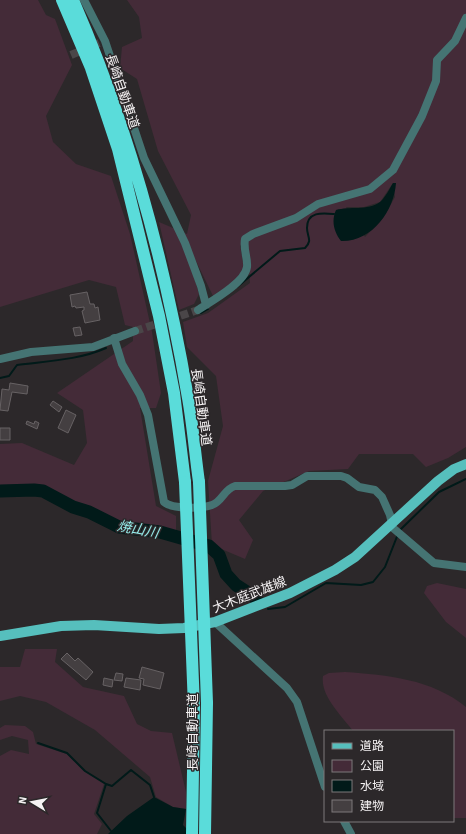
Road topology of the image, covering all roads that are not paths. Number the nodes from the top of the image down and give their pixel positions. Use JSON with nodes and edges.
{"nodes":[{"id":1,"x":62,"y":0,"type":"edge"},
{"id":2,"x":73,"y":0,"type":"edge"},
{"id":3,"x":84,"y":0,"type":"edge"},
{"id":4,"x":466,"y":18,"type":"edge"},
{"id":5,"x":206,"y":305,"type":"junction"},
{"id":6,"x":198,"y":310,"type":"tunnel mouth"},
{"id":7,"x":135,"y":331,"type":"tunnel mouth"},
{"id":8,"x":114,"y":338,"type":"junction"},
{"id":9,"x":0,"y":359,"type":"edge"},
{"id":10,"x":466,"y":464,"type":"edge"},
{"id":11,"x":396,"y":530,"type":"junction"},
{"id":12,"x":466,"y":567,"type":"edge"},
{"id":13,"x":215,"y":622,"type":"junction"},
{"id":14,"x":0,"y":636,"type":"edge"},
{"id":15,"x":324,"y":784,"type":"edge"},
{"id":16,"x":345,"y":822,"type":"edge"},
{"id":17,"x":192,"y":834,"type":"edge"},
{"id":18,"x":205,"y":834,"type":"edge"},
{"id":19,"x":351,"y":834,"type":"edge"}],
"edges":[{"from":1,"to":17,"type":"highway","name":"長崎自動車道","bridge":true},
{"from":2,"to":18,"type":"highway","name":"長崎自動車道","bridge":true},
{"from":3,"to":5,"type":"street"},
{"from":4,"to":5,"type":"street"},
{"from":5,"to":6,"type":"street"},
{"from":7,"to":8,"type":"street"},
{"from":8,"to":9,"type":"street"},
{"from":8,"to":11,"type":"street"},
{"from":10,"to":11,"type":"main road","name":"大木庭武雄線"},
{"from":11,"to":12,"type":"street"},
{"from":11,"to":13,"type":"main road","name":"大木庭武雄線"},
{"from":13,"to":14,"type":"main road","name":"大木庭武雄線"},
{"from":13,"to":15,"type":"street"},
{"from":16,"to":19,"type":"street"}]}
